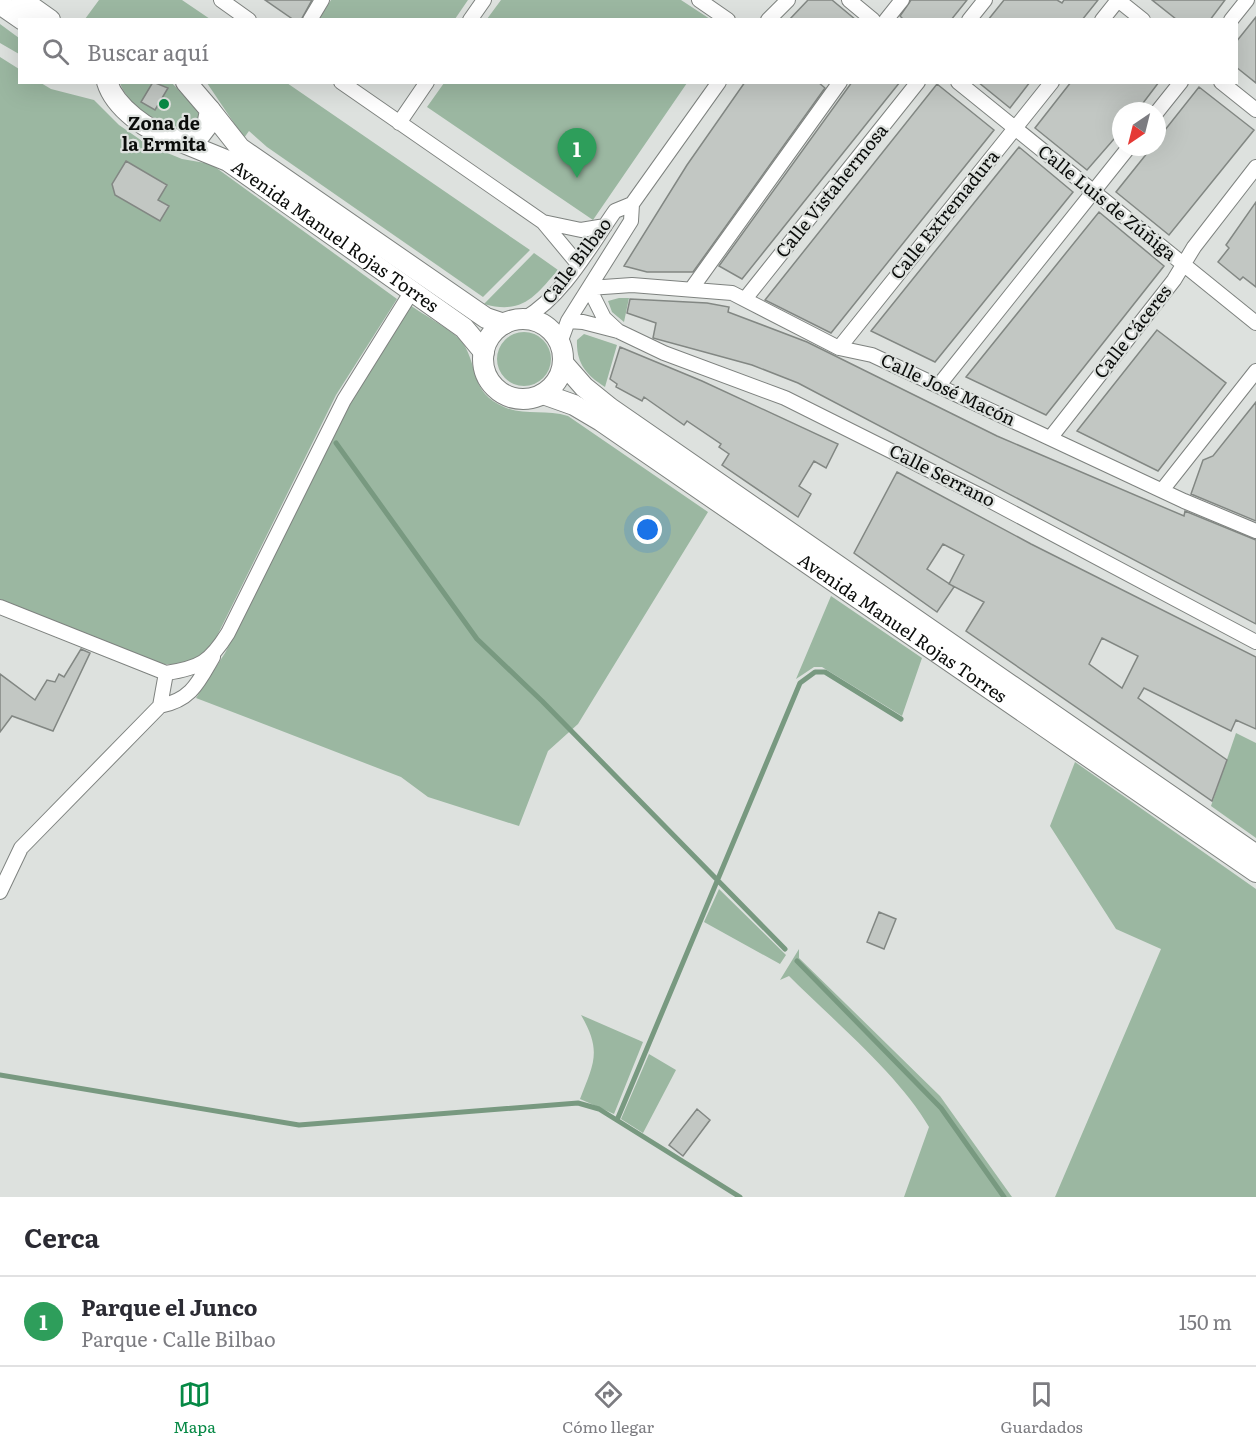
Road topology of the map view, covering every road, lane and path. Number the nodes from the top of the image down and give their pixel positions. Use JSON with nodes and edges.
{"nodes":[{"id":1,"x":22,"y":0,"type":"edge"},
{"id":2,"x":221,"y":0,"type":"edge"},
{"id":3,"x":322,"y":0,"type":"edge"},
{"id":4,"x":484,"y":0,"type":"edge"},
{"id":5,"x":699,"y":0,"type":"edge"},
{"id":6,"x":788,"y":0,"type":"edge"},
{"id":7,"x":849,"y":0,"type":"edge"},
{"id":8,"x":902,"y":0,"type":"edge"},
{"id":9,"x":985,"y":0,"type":"edge"},
{"id":10,"x":1118,"y":0,"type":"edge"},
{"id":11,"x":1246,"y":0,"type":"edge"},
{"id":12,"x":0,"y":4,"type":"edge"},
{"id":13,"x":19,"y":18,"type":"edge"},
{"id":14,"x":47,"y":18,"type":"edge"},
{"id":15,"x":246,"y":18,"type":"edge"},
{"id":16,"x":311,"y":18,"type":"edge"},
{"id":17,"x":471,"y":18,"type":"edge"},
{"id":18,"x":725,"y":18,"type":"edge"},
{"id":19,"x":770,"y":18,"type":"edge"},
{"id":20,"x":871,"y":18,"type":"edge"},
{"id":21,"x":888,"y":18,"type":"edge"},
{"id":22,"x":971,"y":18,"type":"edge"},
{"id":23,"x":1104,"y":18,"type":"edge"},
{"id":24,"x":1140,"y":18,"type":"edge"},
{"id":25,"x":1232,"y":18,"type":"edge"},
{"id":26,"x":108,"y":84,"type":"edge"},
{"id":27,"x":188,"y":84,"type":"edge"},
{"id":28,"x":344,"y":84,"type":"edge"},
{"id":29,"x":426,"y":84,"type":"edge"},
{"id":30,"x":718,"y":84,"type":"edge"},
{"id":31,"x":835,"y":84,"type":"edge"},
{"id":32,"x":916,"y":84,"type":"edge"},
{"id":33,"x":960,"y":84,"type":"edge"},
{"id":34,"x":1050,"y":84,"type":"edge"},
{"id":35,"x":1179,"y":84,"type":"edge"},
{"id":36,"x":1224,"y":84,"type":"edge"},
{"id":37,"x":1165,"y":102,"type":"edge"},
{"id":38,"x":210,"y":110,"type":"junction"},
{"id":39,"x":1256,"y":110,"type":"edge"},
{"id":40,"x":399,"y":123,"type":"junction"},
{"id":41,"x":1015,"y":129,"type":"junction"},
{"id":42,"x":174,"y":139,"type":"junction"},
{"id":43,"x":1122,"y":156,"type":"edge"},
{"id":44,"x":1256,"y":167,"type":"edge"},
{"id":45,"x":1093,"y":192,"type":"junction"},
{"id":46,"x":632,"y":204,"type":"junction"},
{"id":47,"x":543,"y":222,"type":"junction"},
{"id":48,"x":605,"y":226,"type":"junction"},
{"id":49,"x":586,"y":252,"type":"junction"},
{"id":50,"x":578,"y":264,"type":"junction"},
{"id":51,"x":603,"y":265,"type":"junction"},
{"id":52,"x":1184,"y":265,"type":"junction"},
{"id":53,"x":632,"y":285,"type":"junction"},
{"id":54,"x":589,"y":288,"type":"junction"},
{"id":55,"x":692,"y":288,"type":"junction"},
{"id":56,"x":412,"y":291,"type":"junction"},
{"id":57,"x":745,"y":299,"type":"junction"},
{"id":58,"x":524,"y":319,"type":"junction"},
{"id":59,"x":568,"y":321,"type":"junction"},
{"id":60,"x":1256,"y":323,"type":"edge"},
{"id":61,"x":504,"y":324,"type":"junction"},
{"id":62,"x":618,"y":332,"type":"junction"},
{"id":63,"x":560,"y":342,"type":"junction"},
{"id":64,"x":839,"y":348,"type":"junction"},
{"id":65,"x":484,"y":352,"type":"junction"},
{"id":66,"x":563,"y":363,"type":"junction"},
{"id":67,"x":1256,"y":371,"type":"edge"},
{"id":68,"x":939,"y":385,"type":"junction"},
{"id":69,"x":543,"y":394,"type":"junction"},
{"id":70,"x":1051,"y":437,"type":"junction"},
{"id":71,"x":1163,"y":489,"type":"junction"},
{"id":72,"x":1256,"y":531,"type":"edge"},
{"id":73,"x":0,"y":607,"type":"edge"},
{"id":74,"x":1256,"y":642,"type":"edge"},
{"id":75,"x":213,"y":657,"type":"junction"},
{"id":76,"x":166,"y":673,"type":"junction"},
{"id":77,"x":160,"y":706,"type":"junction"},
{"id":78,"x":1256,"y":855,"type":"edge"},
{"id":79,"x":1256,"y":872,"type":"edge"},
{"id":80,"x":0,"y":892,"type":"edge"}],
"edges":[{"from":1,"to":14,"type":"main road"},
{"from":2,"to":15,"type":"street"},
{"from":3,"to":16,"type":"street"},
{"from":4,"to":17,"type":"street"},
{"from":5,"to":18,"type":"street"},
{"from":6,"to":19,"type":"street"},
{"from":7,"to":20,"type":"street"},
{"from":8,"to":21,"type":"street"},
{"from":9,"to":22,"type":"street"},
{"from":10,"to":23,"type":"street"},
{"from":10,"to":24,"type":"street"},
{"from":11,"to":25,"type":"street"},
{"from":12,"to":13,"type":"main road"},
{"from":26,"to":42,"type":"main road","name":"Avenida Manuel Rojas Torres"},
{"from":27,"to":38,"type":"main road","name":"Avenida Manuel Rojas Torres"},
{"from":28,"to":40,"type":"street"},
{"from":29,"to":40,"type":"street"},
{"from":30,"to":46,"type":"street","name":"Calle Bilbao"},
{"from":31,"to":55,"type":"street"},
{"from":32,"to":57,"type":"street","name":"Calle Vistahermosa"},
{"from":33,"to":41,"type":"street","name":"Calle Luis de Zúñiga"},
{"from":34,"to":41,"type":"street","name":"Calle Extremadura"},
{"from":35,"to":37,"type":"street"},
{"from":36,"to":39,"type":"street"},
{"from":38,"to":42,"type":"main road"},
{"from":38,"to":61,"type":"main road","name":"Avenida Manuel Rojas Torres"},
{"from":40,"to":47,"type":"street"},
{"from":41,"to":45,"type":"street","name":"Calle Luis de Zúñiga"},
{"from":41,"to":64,"type":"street","name":"Calle Extremadura"},
{"from":42,"to":56,"type":"main road","name":"Avenida Manuel Rojas Torres"},
{"from":43,"to":45,"type":"street"},
{"from":44,"to":52,"type":"street","name":"Calle Cáceres"},
{"from":45,"to":52,"type":"street","name":"Calle Luis de Zúñiga"},
{"from":45,"to":68,"type":"street"},
{"from":46,"to":48,"type":"street","name":"Calle Bilbao"},
{"from":46,"to":51,"type":"street","name":"Calle Bilbao"},
{"from":47,"to":48,"type":"street"},
{"from":47,"to":50,"type":"street"},
{"from":48,"to":49,"type":"street","name":"Calle Bilbao"},
{"from":49,"to":50,"type":"street","name":"Calle Bilbao"},
{"from":49,"to":51,"type":"street","name":"Calle José Macón"},
{"from":50,"to":58,"type":"street","name":"Calle Bilbao"},
{"from":51,"to":53,"type":"street","name":"Calle José Macón"},
{"from":51,"to":54,"type":"street","name":"Calle Bilbao"},
{"from":52,"to":60,"type":"street","name":"Calle Luis de Zúñiga"},
{"from":52,"to":70,"type":"street","name":"Calle Cáceres"},
{"from":53,"to":54,"type":"street","name":"Calle José Macón"},
{"from":53,"to":55,"type":"street","name":"Calle José Macón"},
{"from":54,"to":59,"type":"street","name":"Calle Bilbao"},
{"from":54,"to":62,"type":"street","name":"Calle Serrano"},
{"from":55,"to":57,"type":"street","name":"Calle José Macón"},
{"from":56,"to":65,"type":"main road","name":"Avenida Manuel Rojas Torres"},
{"from":56,"to":75,"type":"street"},
{"from":57,"to":64,"type":"street","name":"Calle José Macón"},
{"from":58,"to":61,"type":"main road"},
{"from":58,"to":63,"type":"main road"},
{"from":59,"to":62,"type":"street","name":"Calle Serrano"},
{"from":59,"to":63,"type":"street","name":"Calle Bilbao"},
{"from":61,"to":65,"type":"main road"},
{"from":62,"to":74,"type":"street","name":"Calle Serrano"},
{"from":63,"to":66,"type":"main road"},
{"from":64,"to":68,"type":"street","name":"Calle José Macón"},
{"from":65,"to":69,"type":"main road"},
{"from":66,"to":69,"type":"main road"},
{"from":66,"to":78,"type":"main road","name":"Avenida Manuel Rojas Torres"},
{"from":67,"to":71,"type":"street"},
{"from":68,"to":70,"type":"street","name":"Calle José Macón"},
{"from":69,"to":79,"type":"main road","name":"Avenida Manuel Rojas Torres"},
{"from":70,"to":71,"type":"street","name":"Calle José Macón"},
{"from":71,"to":72,"type":"street","name":"Calle José Macón"},
{"from":73,"to":76,"type":"street"},
{"from":75,"to":76,"type":"street"},
{"from":75,"to":77,"type":"street"},
{"from":76,"to":77,"type":"street"},
{"from":77,"to":80,"type":"street"}]}
